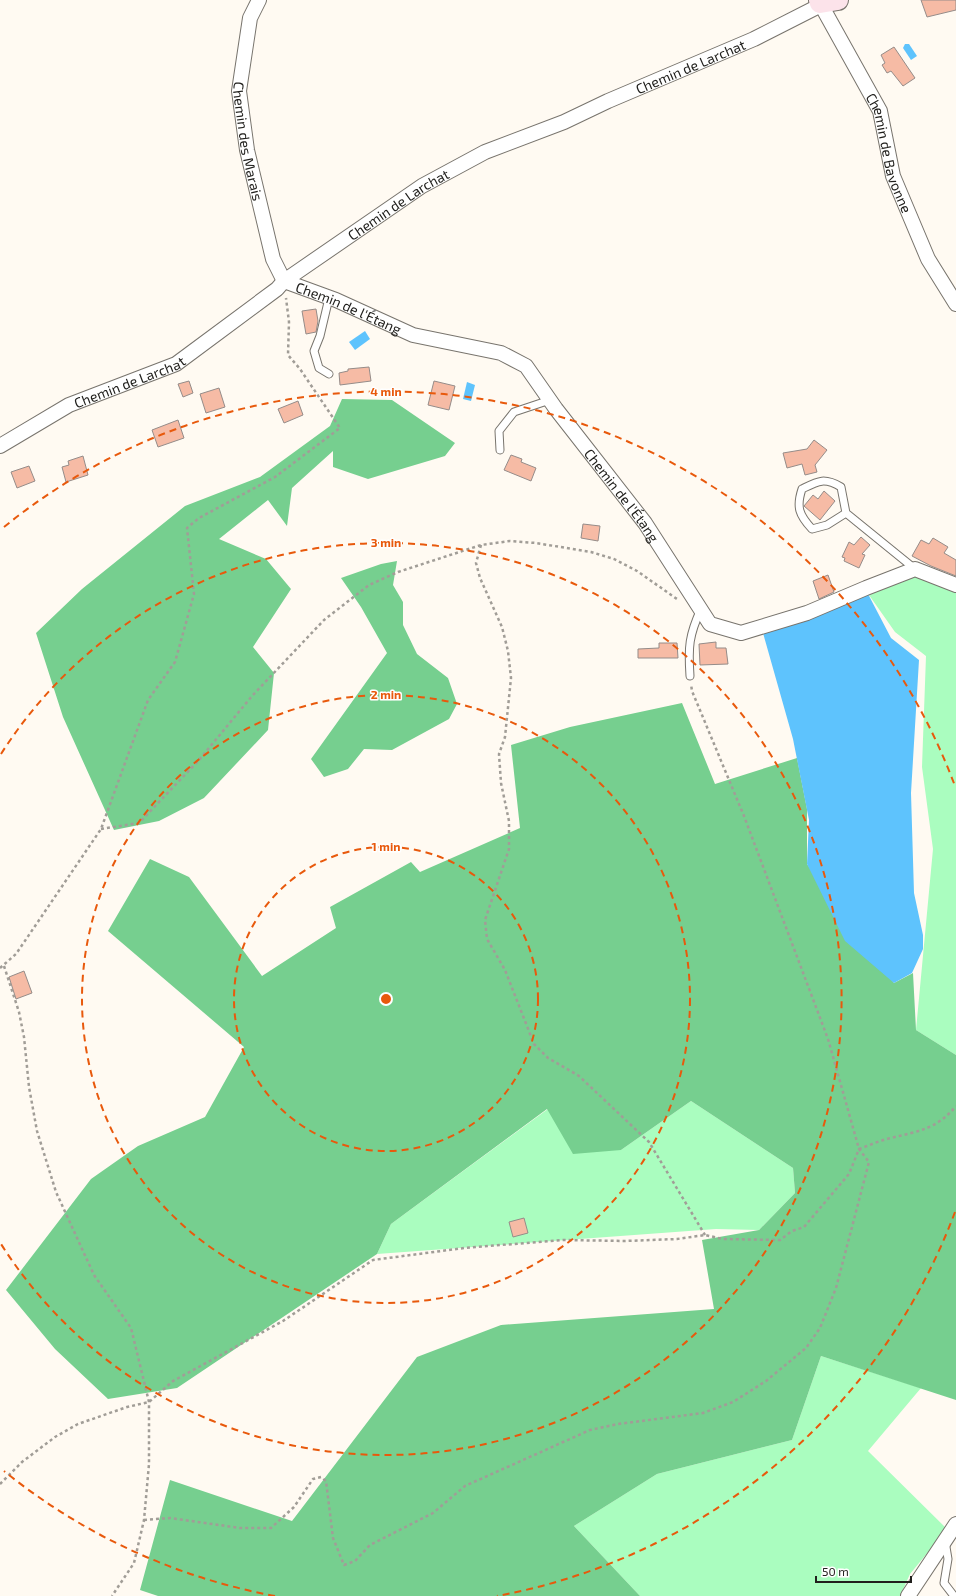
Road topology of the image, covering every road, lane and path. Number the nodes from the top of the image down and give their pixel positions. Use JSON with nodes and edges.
{"nodes":[{"id":1,"x":259,"y":0,"type":"edge"},
{"id":2,"x":826,"y":1,"type":"edge"},
{"id":3,"x":284,"y":281,"type":"junction"},
{"id":4,"x":329,"y":298,"type":"junction"},
{"id":5,"x":956,"y":304,"type":"edge"},
{"id":6,"x":329,"y":374,"type":"dead end"},
{"id":7,"x":550,"y":400,"type":"junction"},
{"id":8,"x":0,"y":446,"type":"edge"},
{"id":9,"x":500,"y":450,"type":"dead end"},
{"id":10,"x":846,"y":513,"type":"junction"},
{"id":11,"x":481,"y":545,"type":"junction"},
{"id":12,"x":915,"y":569,"type":"junction"},
{"id":13,"x":956,"y":585,"type":"edge"},
{"id":14,"x":701,"y":609,"type":"junction"},
{"id":15,"x":690,"y":676,"type":"joint"},
{"id":16,"x":101,"y":830,"type":"junction"},
{"id":17,"x":4,"y":966,"type":"junction"},
{"id":18,"x":0,"y":968,"type":"edge"},
{"id":19,"x":956,"y":1106,"type":"edge"},
{"id":20,"x":859,"y":1149,"type":"junction"},
{"id":21,"x":705,"y":1235,"type":"junction"},
{"id":22,"x":149,"y":1402,"type":"junction"},
{"id":23,"x":0,"y":1484,"type":"edge"},
{"id":24,"x":144,"y":1520,"type":"junction"},
{"id":25,"x":956,"y":1524,"type":"edge"},
{"id":26,"x":944,"y":1541,"type":"junction"},
{"id":27,"x":112,"y":1596,"type":"edge"},
{"id":28,"x":908,"y":1596,"type":"edge"},
{"id":29,"x":954,"y":1596,"type":"edge"}],
"edges":[{"from":1,"to":3,"type":"street","name":"Chemin des Marais"},
{"from":2,"to":3,"type":"street","name":"Chemin de Larchat"},
{"from":2,"to":5,"type":"street","name":"Chemin de Bavonne"},
{"from":3,"to":4,"type":"street","name":"Chemin de l'Étang"},
{"from":3,"to":8,"type":"street","name":"Chemin de Larchat"},
{"from":3,"to":16,"type":"path"},
{"from":4,"to":6,"type":"lane"},
{"from":4,"to":7,"type":"street","name":"Chemin de l'Étang"},
{"from":7,"to":9,"type":"lane"},
{"from":7,"to":14,"type":"street","name":"Chemin de l'Étang"},
{"from":10,"to":10,"type":"lane"},
{"from":10,"to":12,"type":"lane"},
{"from":11,"to":14,"type":"path"},
{"from":11,"to":16,"type":"path"},
{"from":11,"to":21,"type":"path"},
{"from":12,"to":13,"type":"street"},
{"from":12,"to":14,"type":"street","name":"Chemin de l'Étang"},
{"from":14,"to":15,"type":"lane"},
{"from":15,"to":20,"type":"path"},
{"from":16,"to":17,"type":"path"},
{"from":17,"to":18,"type":"path"},
{"from":17,"to":22,"type":"path"},
{"from":19,"to":20,"type":"path"},
{"from":20,"to":21,"type":"path"},
{"from":20,"to":24,"type":"path"},
{"from":21,"to":22,"type":"path"},
{"from":22,"to":23,"type":"path"},
{"from":22,"to":24,"type":"path"},
{"from":24,"to":27,"type":"path"},
{"from":25,"to":26,"type":"street"},
{"from":26,"to":28,"type":"street"},
{"from":26,"to":29,"type":"lane"}]}
